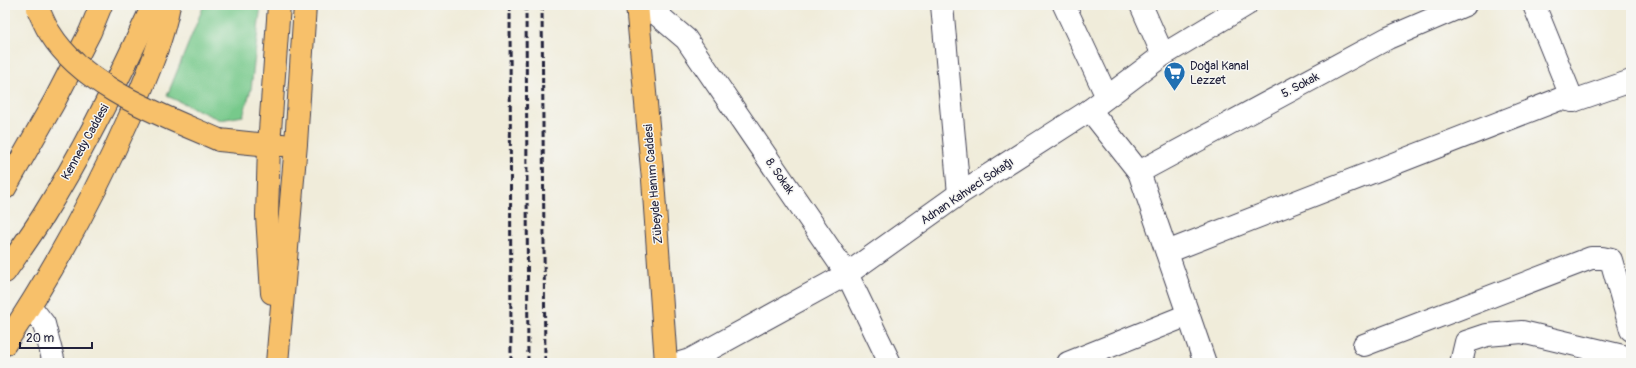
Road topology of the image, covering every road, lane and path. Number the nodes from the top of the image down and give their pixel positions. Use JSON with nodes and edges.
{"nodes":[{"id":1,"x":101,"y":5,"type":"edge"},
{"id":2,"x":153,"y":5,"type":"edge"},
{"id":3,"x":169,"y":5,"type":"edge"},
{"id":4,"x":279,"y":5,"type":"edge"},
{"id":5,"x":305,"y":5,"type":"edge"},
{"id":6,"x":637,"y":5,"type":"edge"},
{"id":7,"x":646,"y":5,"type":"edge"},
{"id":8,"x":942,"y":5,"type":"edge"},
{"id":9,"x":1064,"y":5,"type":"edge"},
{"id":10,"x":1141,"y":5,"type":"edge"},
{"id":11,"x":1246,"y":5,"type":"edge"},
{"id":12,"x":1465,"y":5,"type":"edge"},
{"id":13,"x":1534,"y":5,"type":"edge"},
{"id":14,"x":38,"y":7,"type":"edge"},
{"id":15,"x":1164,"y":55,"type":"junction"},
{"id":16,"x":1631,"y":81,"type":"edge"},
{"id":17,"x":1107,"y":97,"type":"junction"},
{"id":18,"x":1573,"y":101,"type":"junction"},
{"id":19,"x":1090,"y":110,"type":"junction"},
{"id":20,"x":296,"y":144,"type":"junction"},
{"id":21,"x":269,"y":145,"type":"junction"},
{"id":22,"x":1139,"y":172,"type":"junction"},
{"id":23,"x":5,"y":188,"type":"edge"},
{"id":24,"x":959,"y":194,"type":"junction"},
{"id":25,"x":1167,"y":252,"type":"junction"},
{"id":26,"x":5,"y":272,"type":"edge"},
{"id":27,"x":847,"y":274,"type":"junction"},
{"id":28,"x":30,"y":306,"type":"junction"},
{"id":29,"x":1456,"y":309,"type":"junction"},
{"id":30,"x":1188,"y":315,"type":"junction"},
{"id":31,"x":1631,"y":330,"type":"edge"},
{"id":32,"x":1466,"y":342,"type":"junction"},
{"id":33,"x":5,"y":344,"type":"edge"},
{"id":34,"x":1364,"y":345,"type":"dead end"},
{"id":35,"x":1631,"y":358,"type":"edge"},
{"id":36,"x":687,"y":362,"type":"edge"},
{"id":37,"x":54,"y":363,"type":"edge"},
{"id":38,"x":277,"y":363,"type":"edge"},
{"id":39,"x":666,"y":363,"type":"edge"},
{"id":40,"x":890,"y":363,"type":"edge"},
{"id":41,"x":1068,"y":363,"type":"edge"},
{"id":42,"x":1205,"y":363,"type":"edge"},
{"id":43,"x":1461,"y":363,"type":"edge"}],
"edges":[{"from":1,"to":23,"type":"main road"},
{"from":2,"to":26,"type":"main road","name":"Kennedy Caddesi"},
{"from":3,"to":28,"type":"main road"},
{"from":4,"to":21,"type":"main road"},
{"from":5,"to":20,"type":"main road"},
{"from":6,"to":39,"type":"main road","name":"Zübeyde Hanım Caddesi"},
{"from":7,"to":27,"type":"street","name":"8. Sokak"},
{"from":8,"to":24,"type":"street"},
{"from":9,"to":17,"type":"street"},
{"from":10,"to":15,"type":"street"},
{"from":11,"to":15,"type":"street","name":"Adnan Kahveci Sokağı"},
{"from":12,"to":22,"type":"street","name":"5. Sokak"},
{"from":13,"to":18,"type":"street"},
{"from":14,"to":21,"type":"main road","bridge":true},
{"from":15,"to":17,"type":"street","name":"Adnan Kahveci Sokağı"},
{"from":16,"to":18,"type":"street"},
{"from":17,"to":19,"type":"street","name":"Adnan Kahveci Sokağı"},
{"from":18,"to":25,"type":"street"},
{"from":19,"to":22,"type":"street"},
{"from":19,"to":24,"type":"street","name":"Adnan Kahveci Sokağı"},
{"from":20,"to":21,"type":"main road"},
{"from":20,"to":38,"type":"main road"},
{"from":21,"to":38,"type":"main road"},
{"from":22,"to":25,"type":"street"},
{"from":24,"to":27,"type":"street","name":"Adnan Kahveci Sokağı"},
{"from":25,"to":30,"type":"street"},
{"from":27,"to":36,"type":"street","name":"Adnan Kahveci Sokağı"},
{"from":27,"to":40,"type":"street","name":"8. Sokak"},
{"from":28,"to":33,"type":"main road"},
{"from":28,"to":37,"type":"street"},
{"from":29,"to":31,"type":"street"},
{"from":29,"to":32,"type":"street"},
{"from":29,"to":34,"type":"street"},
{"from":30,"to":41,"type":"street"},
{"from":30,"to":42,"type":"street"},
{"from":32,"to":35,"type":"street"},
{"from":32,"to":43,"type":"street"}]}
